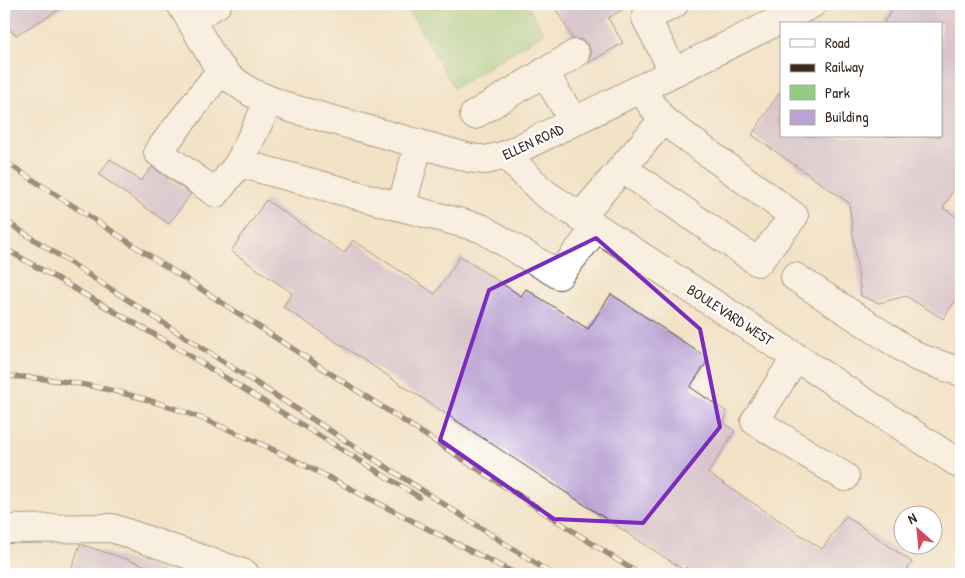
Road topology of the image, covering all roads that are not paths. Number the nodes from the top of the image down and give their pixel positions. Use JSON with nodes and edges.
{"nodes":[{"id":1,"x":217,"y":4,"type":"edge"},
{"id":2,"x":674,"y":4,"type":"edge"},
{"id":3,"x":812,"y":4,"type":"edge"},
{"id":4,"x":186,"y":12,"type":"edge"},
{"id":5,"x":774,"y":12,"type":"edge"},
{"id":6,"x":575,"y":54,"type":"dead end"},
{"id":7,"x":219,"y":66,"type":"junction"},
{"id":8,"x":544,"y":72,"type":"junction"},
{"id":9,"x":674,"y":72,"type":"junction"},
{"id":10,"x":640,"y":89,"type":"junction"},
{"id":11,"x":269,"y":100,"type":"junction"},
{"id":12,"x":474,"y":115,"type":"dead end"},
{"id":13,"x":663,"y":120,"type":"junction"},
{"id":14,"x":574,"y":122,"type":"junction"},
{"id":15,"x":419,"y":144,"type":"junction"},
{"id":16,"x":506,"y":155,"type":"junction"},
{"id":17,"x":239,"y":163,"type":"junction"},
{"id":18,"x":622,"y":168,"type":"junction"},
{"id":19,"x":401,"y":207,"type":"junction"},
{"id":20,"x":588,"y":222,"type":"junction"},
{"id":21,"x":795,"y":277,"type":"dead end"},
{"id":22,"x":796,"y":357,"type":"junction"},
{"id":23,"x":961,"y":372,"type":"edge"},
{"id":24,"x":961,"y":465,"type":"edge"},
{"id":25,"x":845,"y":477,"type":"dead end"},
{"id":26,"x":4,"y":529,"type":"edge"},
{"id":27,"x":245,"y":574,"type":"edge"}],
"edges":[{"from":1,"to":4,"type":"street"},
{"from":2,"to":9,"type":"street"},
{"from":3,"to":5,"type":"street","name":"ELLEN ROAD"},
{"from":4,"to":7,"type":"street","name":"ELLEN ROAD"},
{"from":5,"to":9,"type":"street","name":"ELLEN ROAD"},
{"from":6,"to":8,"type":"street"},
{"from":7,"to":11,"type":"street","name":"ELLEN ROAD"},
{"from":7,"to":17,"type":"street"},
{"from":8,"to":12,"type":"street"},
{"from":8,"to":14,"type":"street"},
{"from":9,"to":10,"type":"street","name":"ELLEN ROAD"},
{"from":10,"to":13,"type":"street"},
{"from":10,"to":14,"type":"street","name":"ELLEN ROAD"},
{"from":11,"to":15,"type":"street","name":"ELLEN ROAD"},
{"from":11,"to":17,"type":"street"},
{"from":13,"to":18,"type":"street"},
{"from":13,"to":18,"type":"street"},
{"from":14,"to":16,"type":"street","name":"ELLEN ROAD"},
{"from":15,"to":16,"type":"street","name":"ELLEN ROAD"},
{"from":15,"to":19,"type":"street"},
{"from":16,"to":20,"type":"street","name":"BOULEVARD WEST"},
{"from":17,"to":19,"type":"street"},
{"from":18,"to":20,"type":"street"},
{"from":19,"to":20,"type":"street"},
{"from":20,"to":22,"type":"street","name":"BOULEVARD WEST"},
{"from":21,"to":23,"type":"street"},
{"from":22,"to":24,"type":"street","name":"BOULEVARD WEST"},
{"from":22,"to":25,"type":"street"},
{"from":26,"to":27,"type":"street"}]}
